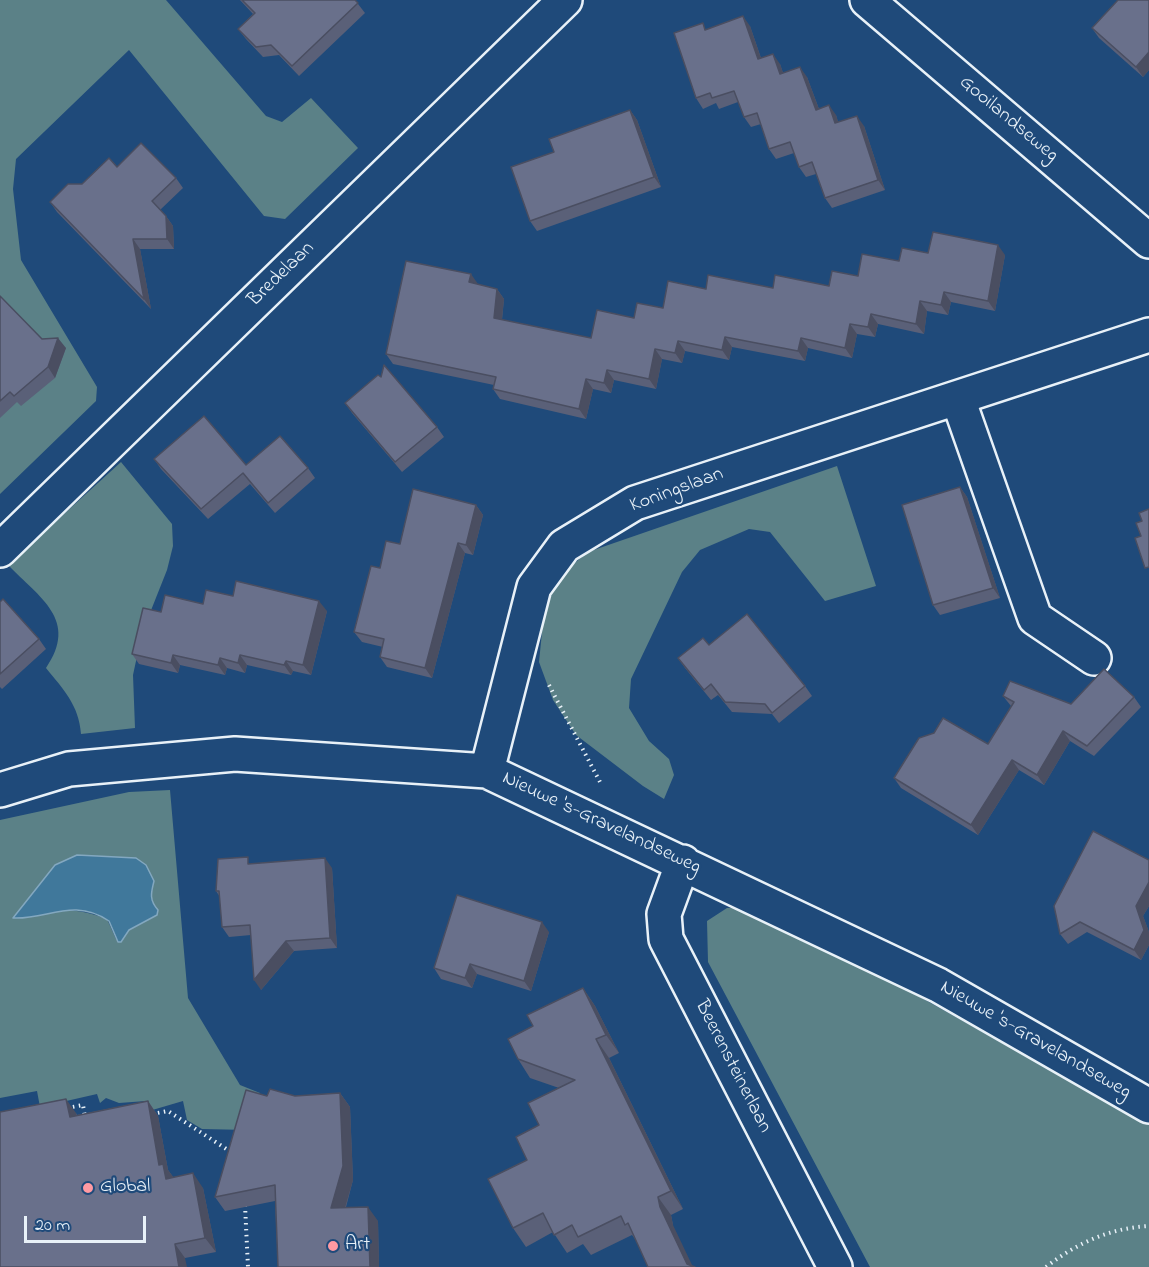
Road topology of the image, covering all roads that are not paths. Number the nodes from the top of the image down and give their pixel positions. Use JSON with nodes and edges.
{"nodes":[{"id":1,"x":565,"y":0,"type":"edge"},
{"id":2,"x":867,"y":0,"type":"edge"},
{"id":3,"x":1149,"y":241,"type":"edge"},
{"id":4,"x":1149,"y":335,"type":"edge"},
{"id":5,"x":958,"y":399,"type":"junction"},
{"id":6,"x":0,"y":550,"type":"edge"},
{"id":7,"x":1094,"y":658,"type":"dead end"},
{"id":8,"x":487,"y":771,"type":"junction"},
{"id":9,"x":0,"y":790,"type":"edge"},
{"id":10,"x":683,"y":862,"type":"junction"},
{"id":11,"x":1149,"y":1106,"type":"edge"},
{"id":12,"x":835,"y":1267,"type":"edge"}],
"edges":[{"from":1,"to":6,"type":"street","name":"Bredelaan"},
{"from":2,"to":3,"type":"street","name":"Gooilandseweg"},
{"from":4,"to":5,"type":"street","name":"Koningslaan"},
{"from":5,"to":7,"type":"street"},
{"from":5,"to":8,"type":"street","name":"Koningslaan"},
{"from":8,"to":9,"type":"street","name":"Nieuwe 's-Gravelandseweg"},
{"from":8,"to":10,"type":"street","name":"Nieuwe 's-Gravelandseweg"},
{"from":10,"to":11,"type":"street","name":"Nieuwe 's-Gravelandseweg"},
{"from":10,"to":12,"type":"street","name":"Beerensteinerlaan"}]}
